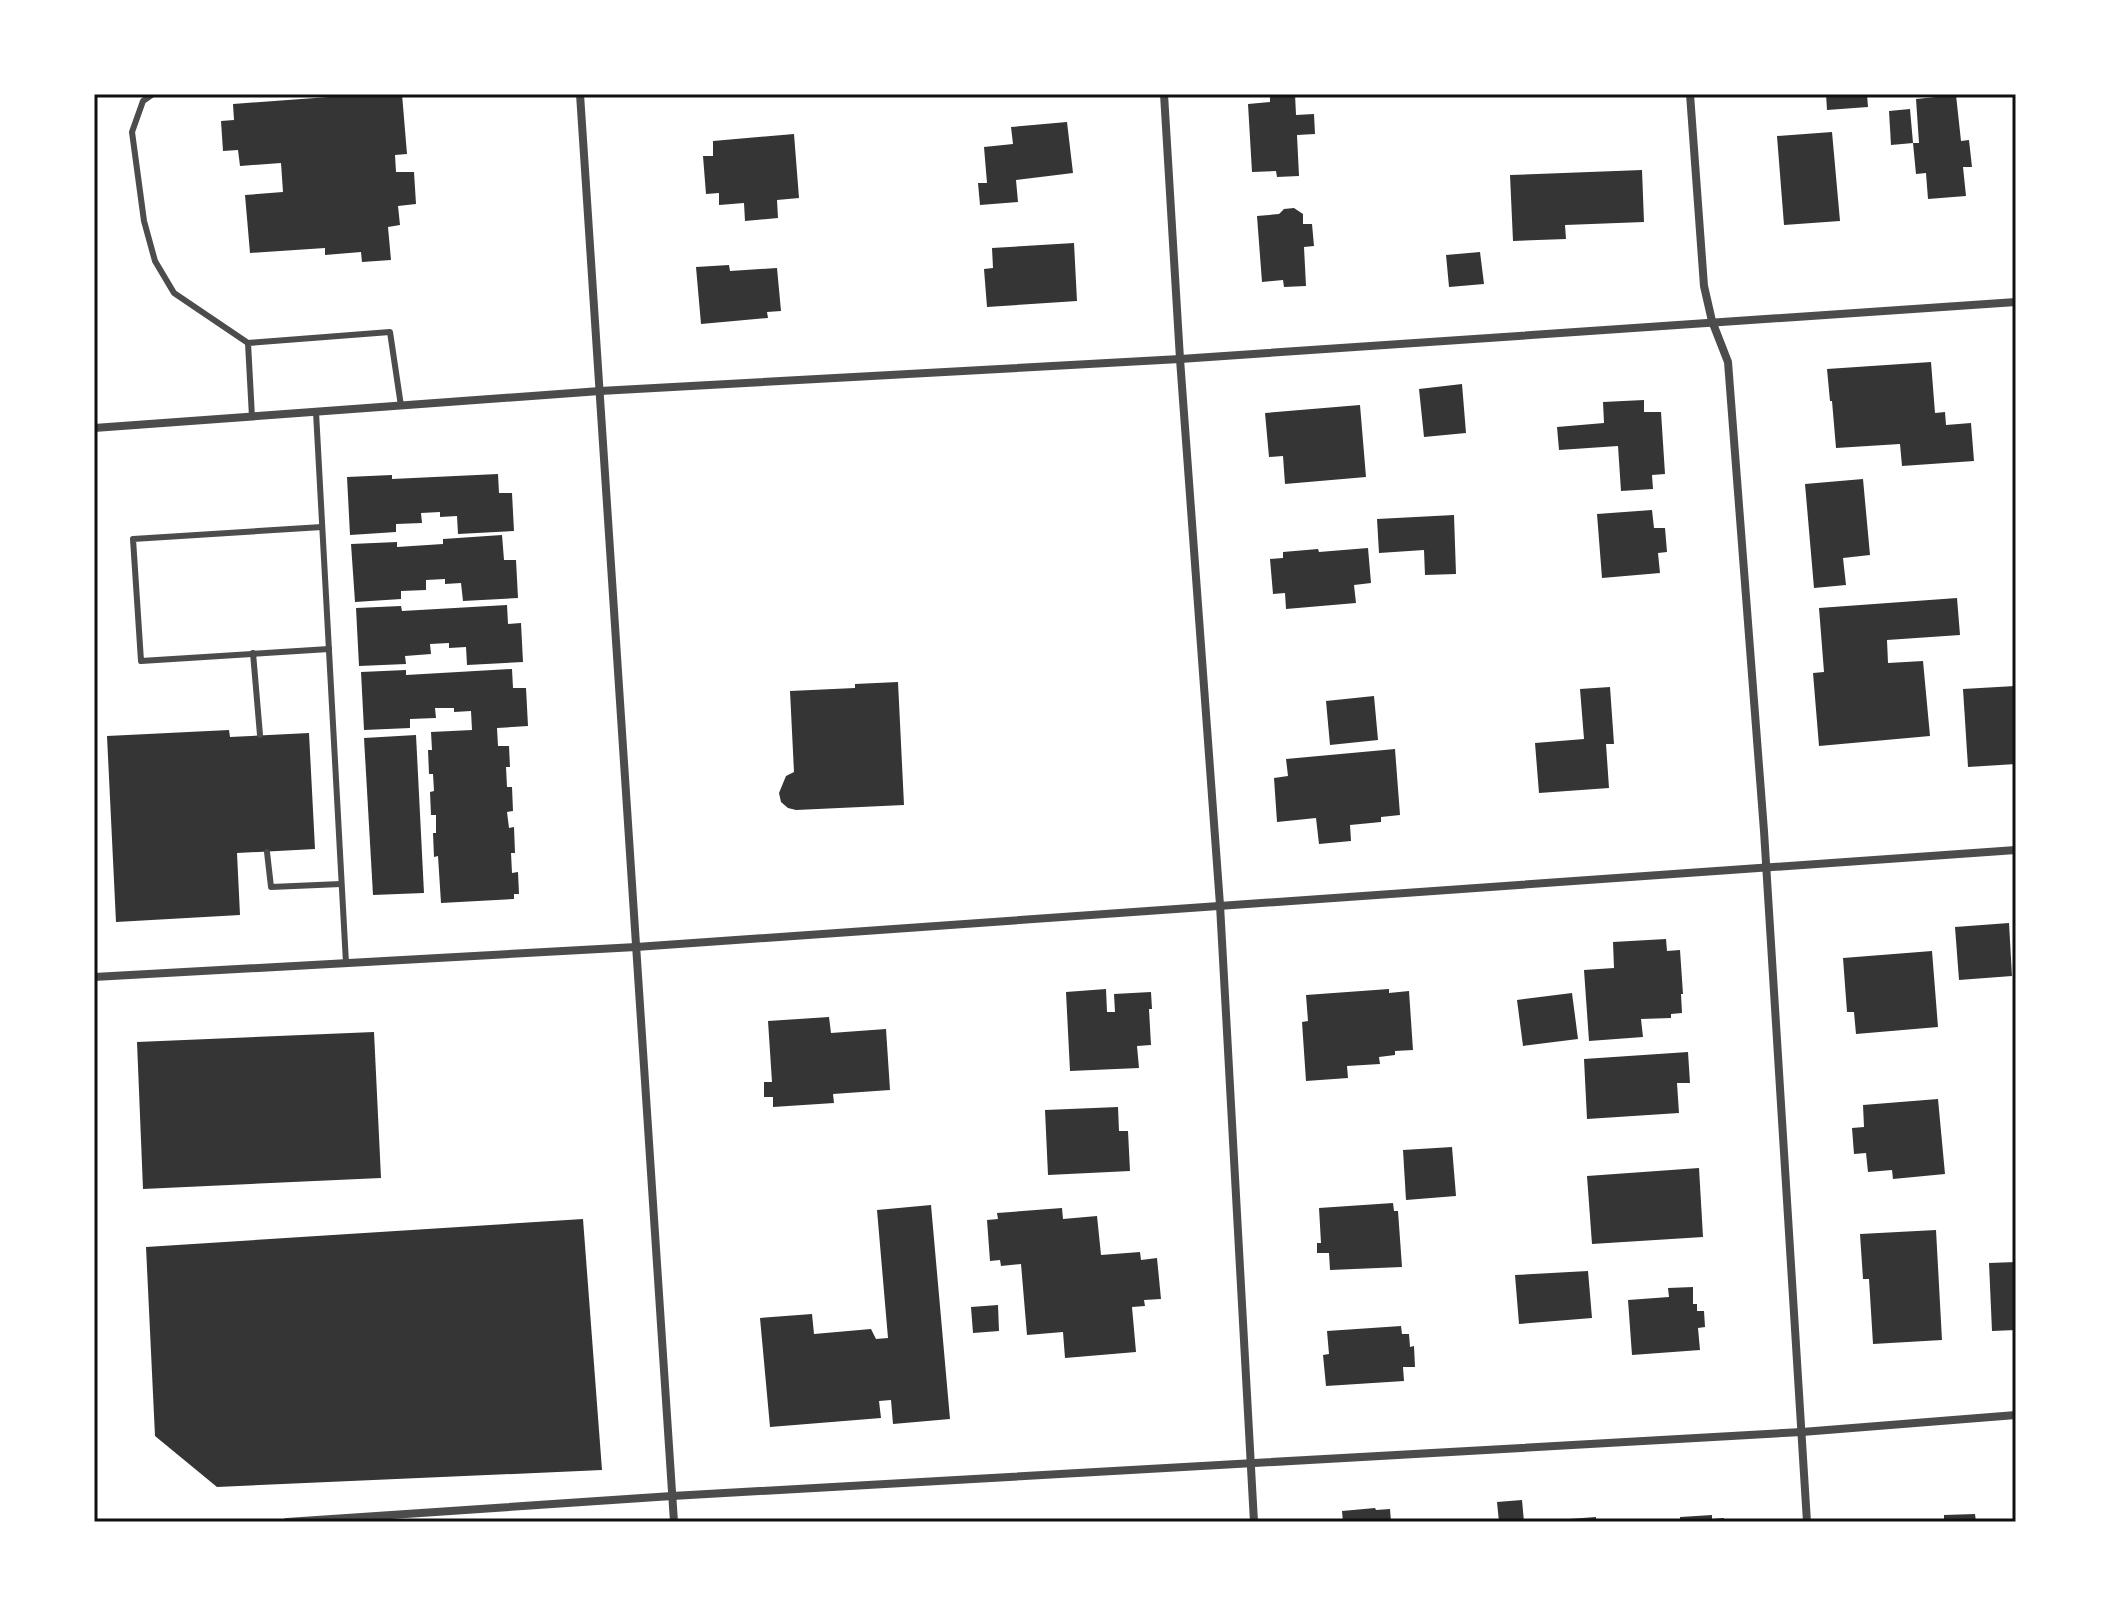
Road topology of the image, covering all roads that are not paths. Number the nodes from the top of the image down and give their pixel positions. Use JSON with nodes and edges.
{"nodes":[{"id":1,"x":153,"y":94,"type":"edge"},
{"id":2,"x":580,"y":94,"type":"edge"},
{"id":3,"x":1164,"y":94,"type":"edge"},
{"id":4,"x":1690,"y":94,"type":"edge"},
{"id":5,"x":2016,"y":302,"type":"edge"},
{"id":6,"x":1712,"y":321,"type":"junction"},
{"id":7,"x":248,"y":343,"type":"junction"},
{"id":8,"x":1180,"y":359,"type":"junction"},
{"id":9,"x":600,"y":391,"type":"junction"},
{"id":10,"x":401,"y":406,"type":"junction"},
{"id":11,"x":316,"y":412,"type":"junction"},
{"id":12,"x":252,"y":417,"type":"junction"},
{"id":13,"x":94,"y":428,"type":"edge"},
{"id":14,"x":322,"y":527,"type":"junction"},
{"id":15,"x":329,"y":649,"type":"junction"},
{"id":16,"x":253,"y":653,"type":"junction"},
{"id":17,"x":260,"y":735,"type":"dead end"},
{"id":18,"x":2016,"y":850,"type":"edge"},
{"id":19,"x":267,"y":852,"type":"dead end"},
{"id":20,"x":1766,"y":868,"type":"junction"},
{"id":21,"x":341,"y":884,"type":"junction"},
{"id":22,"x":1220,"y":905,"type":"junction"},
{"id":23,"x":636,"y":947,"type":"junction"},
{"id":24,"x":346,"y":963,"type":"junction"},
{"id":25,"x":94,"y":977,"type":"edge"},
{"id":26,"x":2016,"y":1415,"type":"edge"},
{"id":27,"x":1802,"y":1432,"type":"junction"},
{"id":28,"x":1251,"y":1464,"type":"junction"},
{"id":29,"x":672,"y":1496,"type":"junction"},
{"id":30,"x":287,"y":1522,"type":"edge"},
{"id":31,"x":674,"y":1522,"type":"edge"},
{"id":32,"x":1254,"y":1522,"type":"edge"},
{"id":33,"x":1807,"y":1522,"type":"edge"}],
"edges":[{"from":1,"to":7,"type":"lane"},
{"from":2,"to":9,"type":"street"},
{"from":3,"to":8,"type":"street"},
{"from":4,"to":6,"type":"street"},
{"from":5,"to":6,"type":"street"},
{"from":6,"to":8,"type":"street"},
{"from":6,"to":20,"type":"street"},
{"from":7,"to":10,"type":"lane"},
{"from":7,"to":12,"type":"lane"},
{"from":8,"to":9,"type":"street"},
{"from":8,"to":22,"type":"street"},
{"from":9,"to":10,"type":"street"},
{"from":9,"to":23,"type":"street"},
{"from":10,"to":11,"type":"street"},
{"from":11,"to":12,"type":"street"},
{"from":11,"to":14,"type":"lane"},
{"from":12,"to":13,"type":"street"},
{"from":14,"to":15,"type":"lane"},
{"from":14,"to":16,"type":"lane"},
{"from":15,"to":16,"type":"lane"},
{"from":15,"to":21,"type":"lane"},
{"from":16,"to":17,"type":"lane"},
{"from":18,"to":20,"type":"street"},
{"from":19,"to":21,"type":"lane"},
{"from":20,"to":22,"type":"street"},
{"from":20,"to":27,"type":"street"},
{"from":21,"to":24,"type":"lane"},
{"from":22,"to":23,"type":"street"},
{"from":22,"to":28,"type":"street"},
{"from":23,"to":24,"type":"street"},
{"from":23,"to":29,"type":"street"},
{"from":24,"to":25,"type":"street"},
{"from":26,"to":27,"type":"street"},
{"from":27,"to":28,"type":"street"},
{"from":27,"to":33,"type":"street"},
{"from":28,"to":29,"type":"street"},
{"from":28,"to":32,"type":"street"},
{"from":29,"to":30,"type":"street"},
{"from":29,"to":31,"type":"street"}]}
